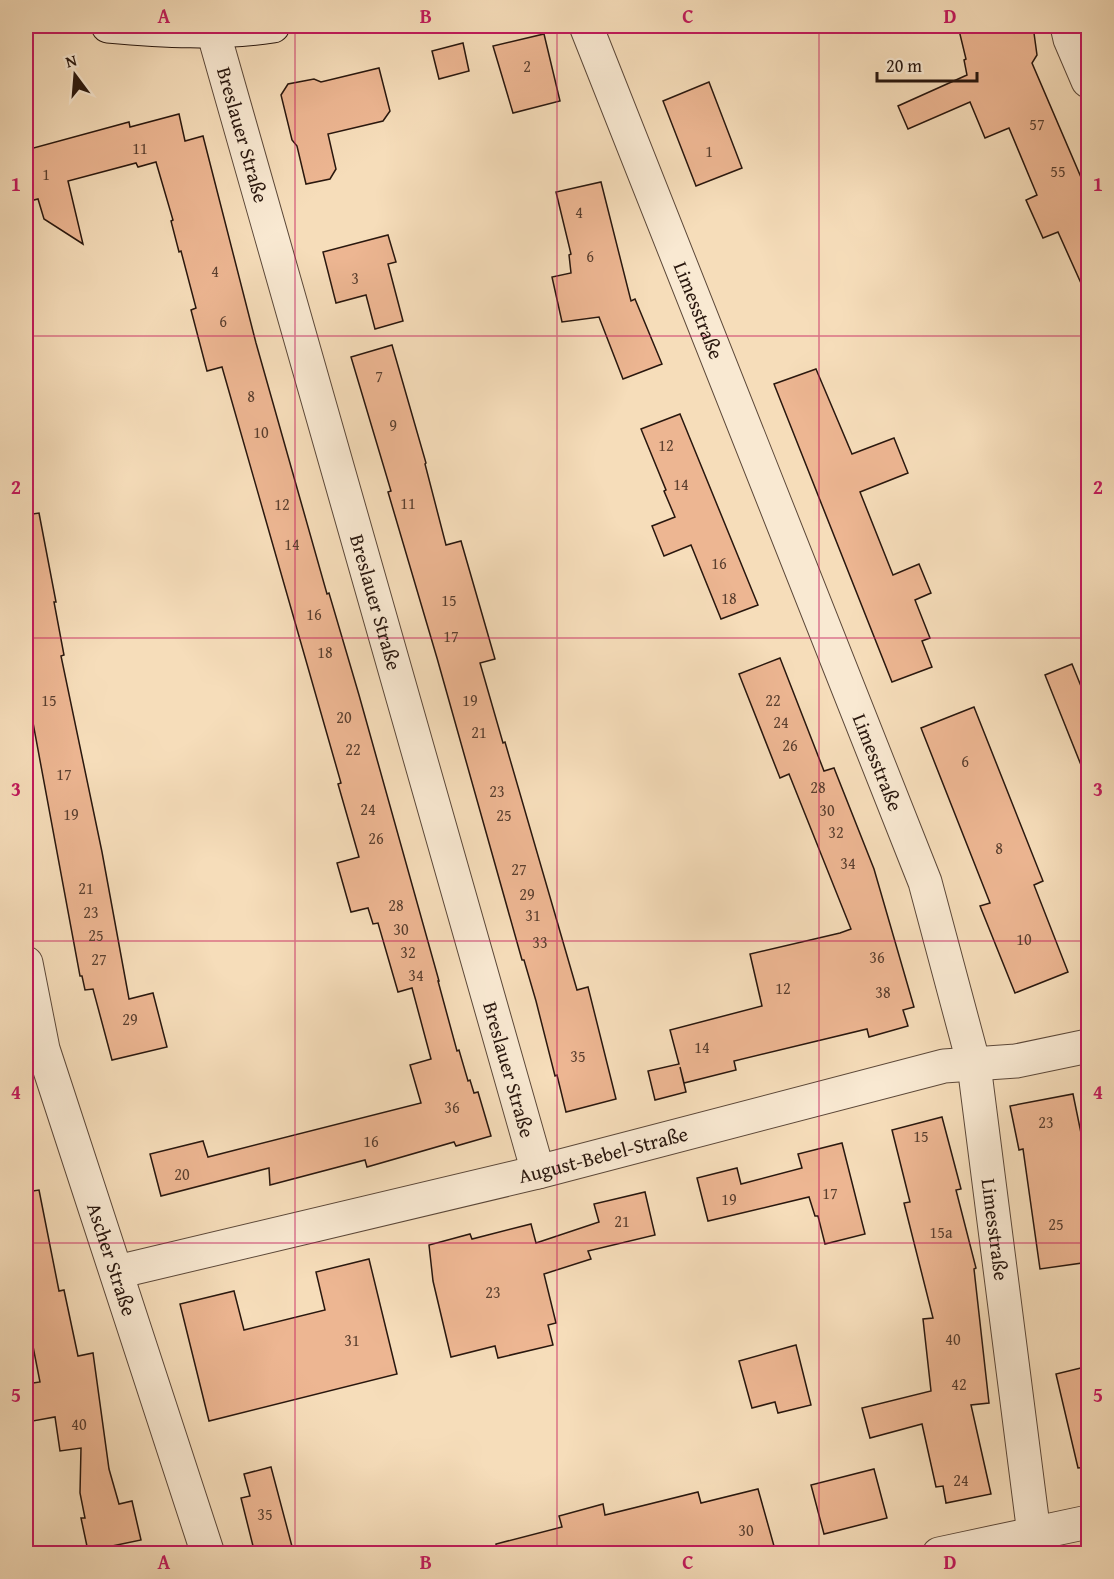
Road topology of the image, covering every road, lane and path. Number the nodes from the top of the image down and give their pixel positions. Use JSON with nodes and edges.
{"nodes":[{"id":1,"x":108,"y":26,"type":"edge"},
{"id":2,"x":273,"y":26,"type":"edge"},
{"id":3,"x":586,"y":26,"type":"edge"},
{"id":4,"x":1067,"y":26,"type":"edge"},
{"id":5,"x":213,"y":32,"type":"junction"},
{"id":6,"x":1089,"y":81,"type":"edge"},
{"id":7,"x":26,"y":963,"type":"edge"},
{"id":8,"x":1089,"y":1046,"type":"edge"},
{"id":9,"x":34,"y":1050,"type":"edge"},
{"id":10,"x":974,"y":1065,"type":"junction"},
{"id":11,"x":538,"y":1172,"type":"junction"},
{"id":12,"x":117,"y":1272,"type":"junction"},
{"id":13,"x":1089,"y":1522,"type":"edge"},
{"id":14,"x":1034,"y":1534,"type":"junction"},
{"id":15,"x":208,"y":1554,"type":"edge"},
{"id":16,"x":939,"y":1554,"type":"edge"}],
"edges":[{"from":1,"to":5,"type":"street"},
{"from":2,"to":5,"type":"street"},
{"from":3,"to":10,"type":"street","name":"Limesstraße"},
{"from":4,"to":6,"type":"street"},
{"from":5,"to":11,"type":"street","name":"Breslauer Straße"},
{"from":7,"to":9,"type":"street","name":"Ascher Straße"},
{"from":8,"to":10,"type":"street","name":"August-Bebel-Straße"},
{"from":9,"to":12,"type":"street","name":"Ascher Straße"},
{"from":10,"to":11,"type":"street","name":"August-Bebel-Straße"},
{"from":10,"to":14,"type":"street","name":"Limesstraße"},
{"from":11,"to":12,"type":"street","name":"August-Bebel-Straße"},
{"from":12,"to":15,"type":"street","name":"Ascher Straße"},
{"from":13,"to":14,"type":"street"},
{"from":14,"to":16,"type":"street"}]}
